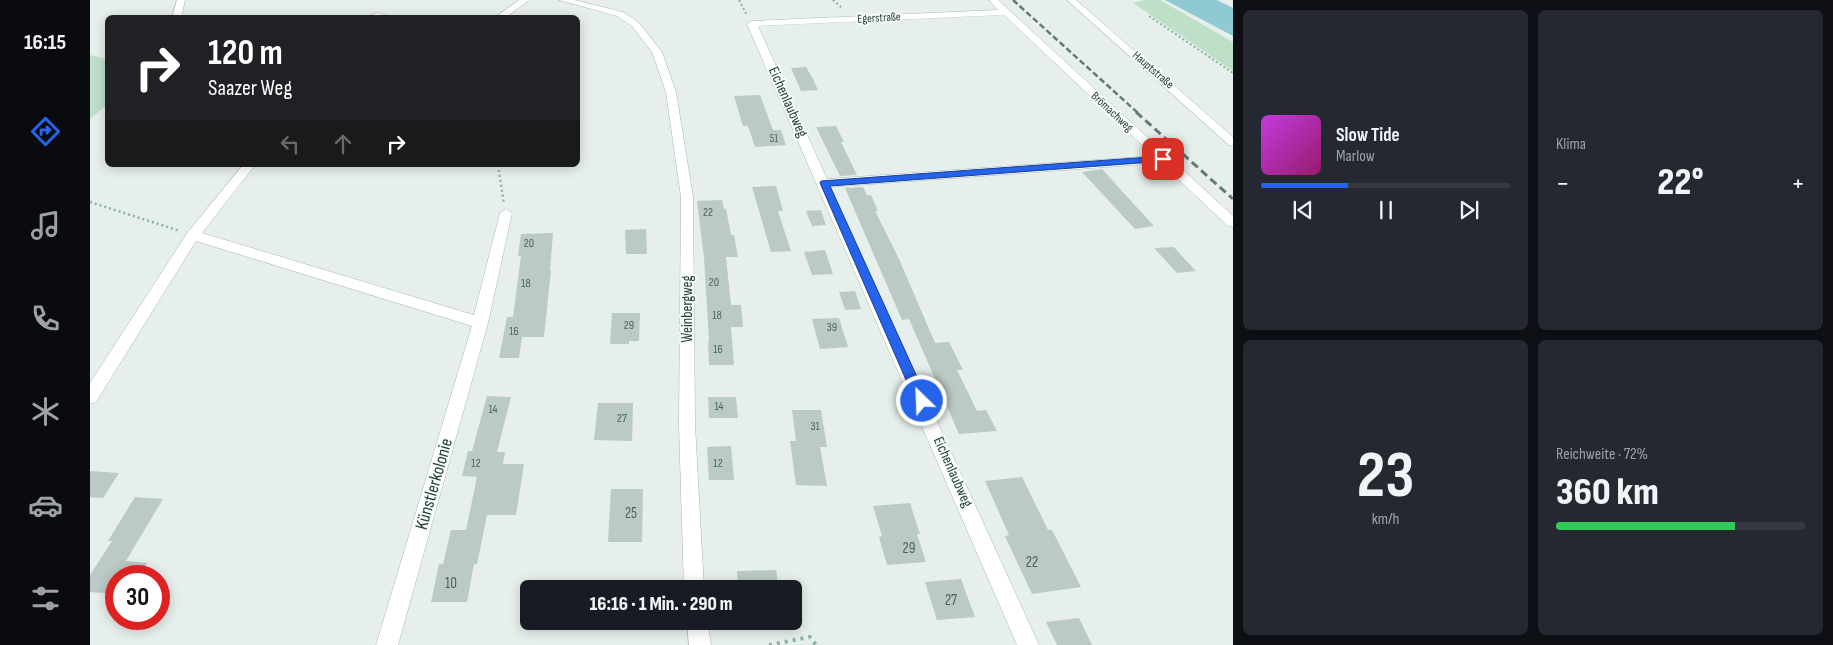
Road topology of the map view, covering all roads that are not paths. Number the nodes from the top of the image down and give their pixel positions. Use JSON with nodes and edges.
{"nodes":[{"id":1,"x":181,"y":0,"type":"edge"},
{"id":2,"x":525,"y":0,"type":"edge"},
{"id":3,"x":563,"y":0,"type":"edge"},
{"id":4,"x":993,"y":0,"type":"edge"},
{"id":5,"x":1071,"y":0,"type":"edge"},
{"id":6,"x":1005,"y":12,"type":"junction"},
{"id":7,"x":177,"y":15,"type":"edge"},
{"id":8,"x":502,"y":15,"type":"edge"},
{"id":9,"x":752,"y":24,"type":"joint"},
{"id":10,"x":1233,"y":143,"type":"edge"},
{"id":11,"x":1163,"y":159,"type":"junction"},
{"id":12,"x":247,"y":167,"type":"edge"},
{"id":13,"x":824,"y":183,"type":"junction"},
{"id":14,"x":506,"y":213,"type":"road end"},
{"id":15,"x":1233,"y":223,"type":"edge"},
{"id":16,"x":193,"y":235,"type":"junction"},
{"id":17,"x":480,"y":323,"type":"junction"},
{"id":18,"x":90,"y":397,"type":"edge"},
{"id":19,"x":694,"y":580,"type":"edge"},
{"id":20,"x":698,"y":630,"type":"edge"},
{"id":21,"x":387,"y":645,"type":"edge"},
{"id":22,"x":700,"y":645,"type":"edge"},
{"id":23,"x":1028,"y":645,"type":"edge"}],
"edges":[{"from":1,"to":7,"type":"street"},
{"from":2,"to":8,"type":"street"},
{"from":3,"to":19,"type":"street","name":"Weinbergweg"},
{"from":4,"to":6,"type":"street","name":"Brömachweg"},
{"from":5,"to":10,"type":"street","name":"Hauptstraße"},
{"from":6,"to":9,"type":"street","name":"Egerstraße"},
{"from":6,"to":11,"type":"street","name":"Brömachweg"},
{"from":9,"to":13,"type":"street","name":"Eichenlaubweg"},
{"from":11,"to":13,"type":"street"},
{"from":11,"to":15,"type":"street","name":"Brömachweg"},
{"from":12,"to":16,"type":"street"},
{"from":13,"to":23,"type":"street","name":"Eichenlaubweg"},
{"from":14,"to":17,"type":"street","name":"Künstlerkolonie"},
{"from":16,"to":17,"type":"street"},
{"from":16,"to":18,"type":"street"},
{"from":17,"to":21,"type":"street","name":"Künstlerkolonie"},
{"from":20,"to":22,"type":"street"}]}
